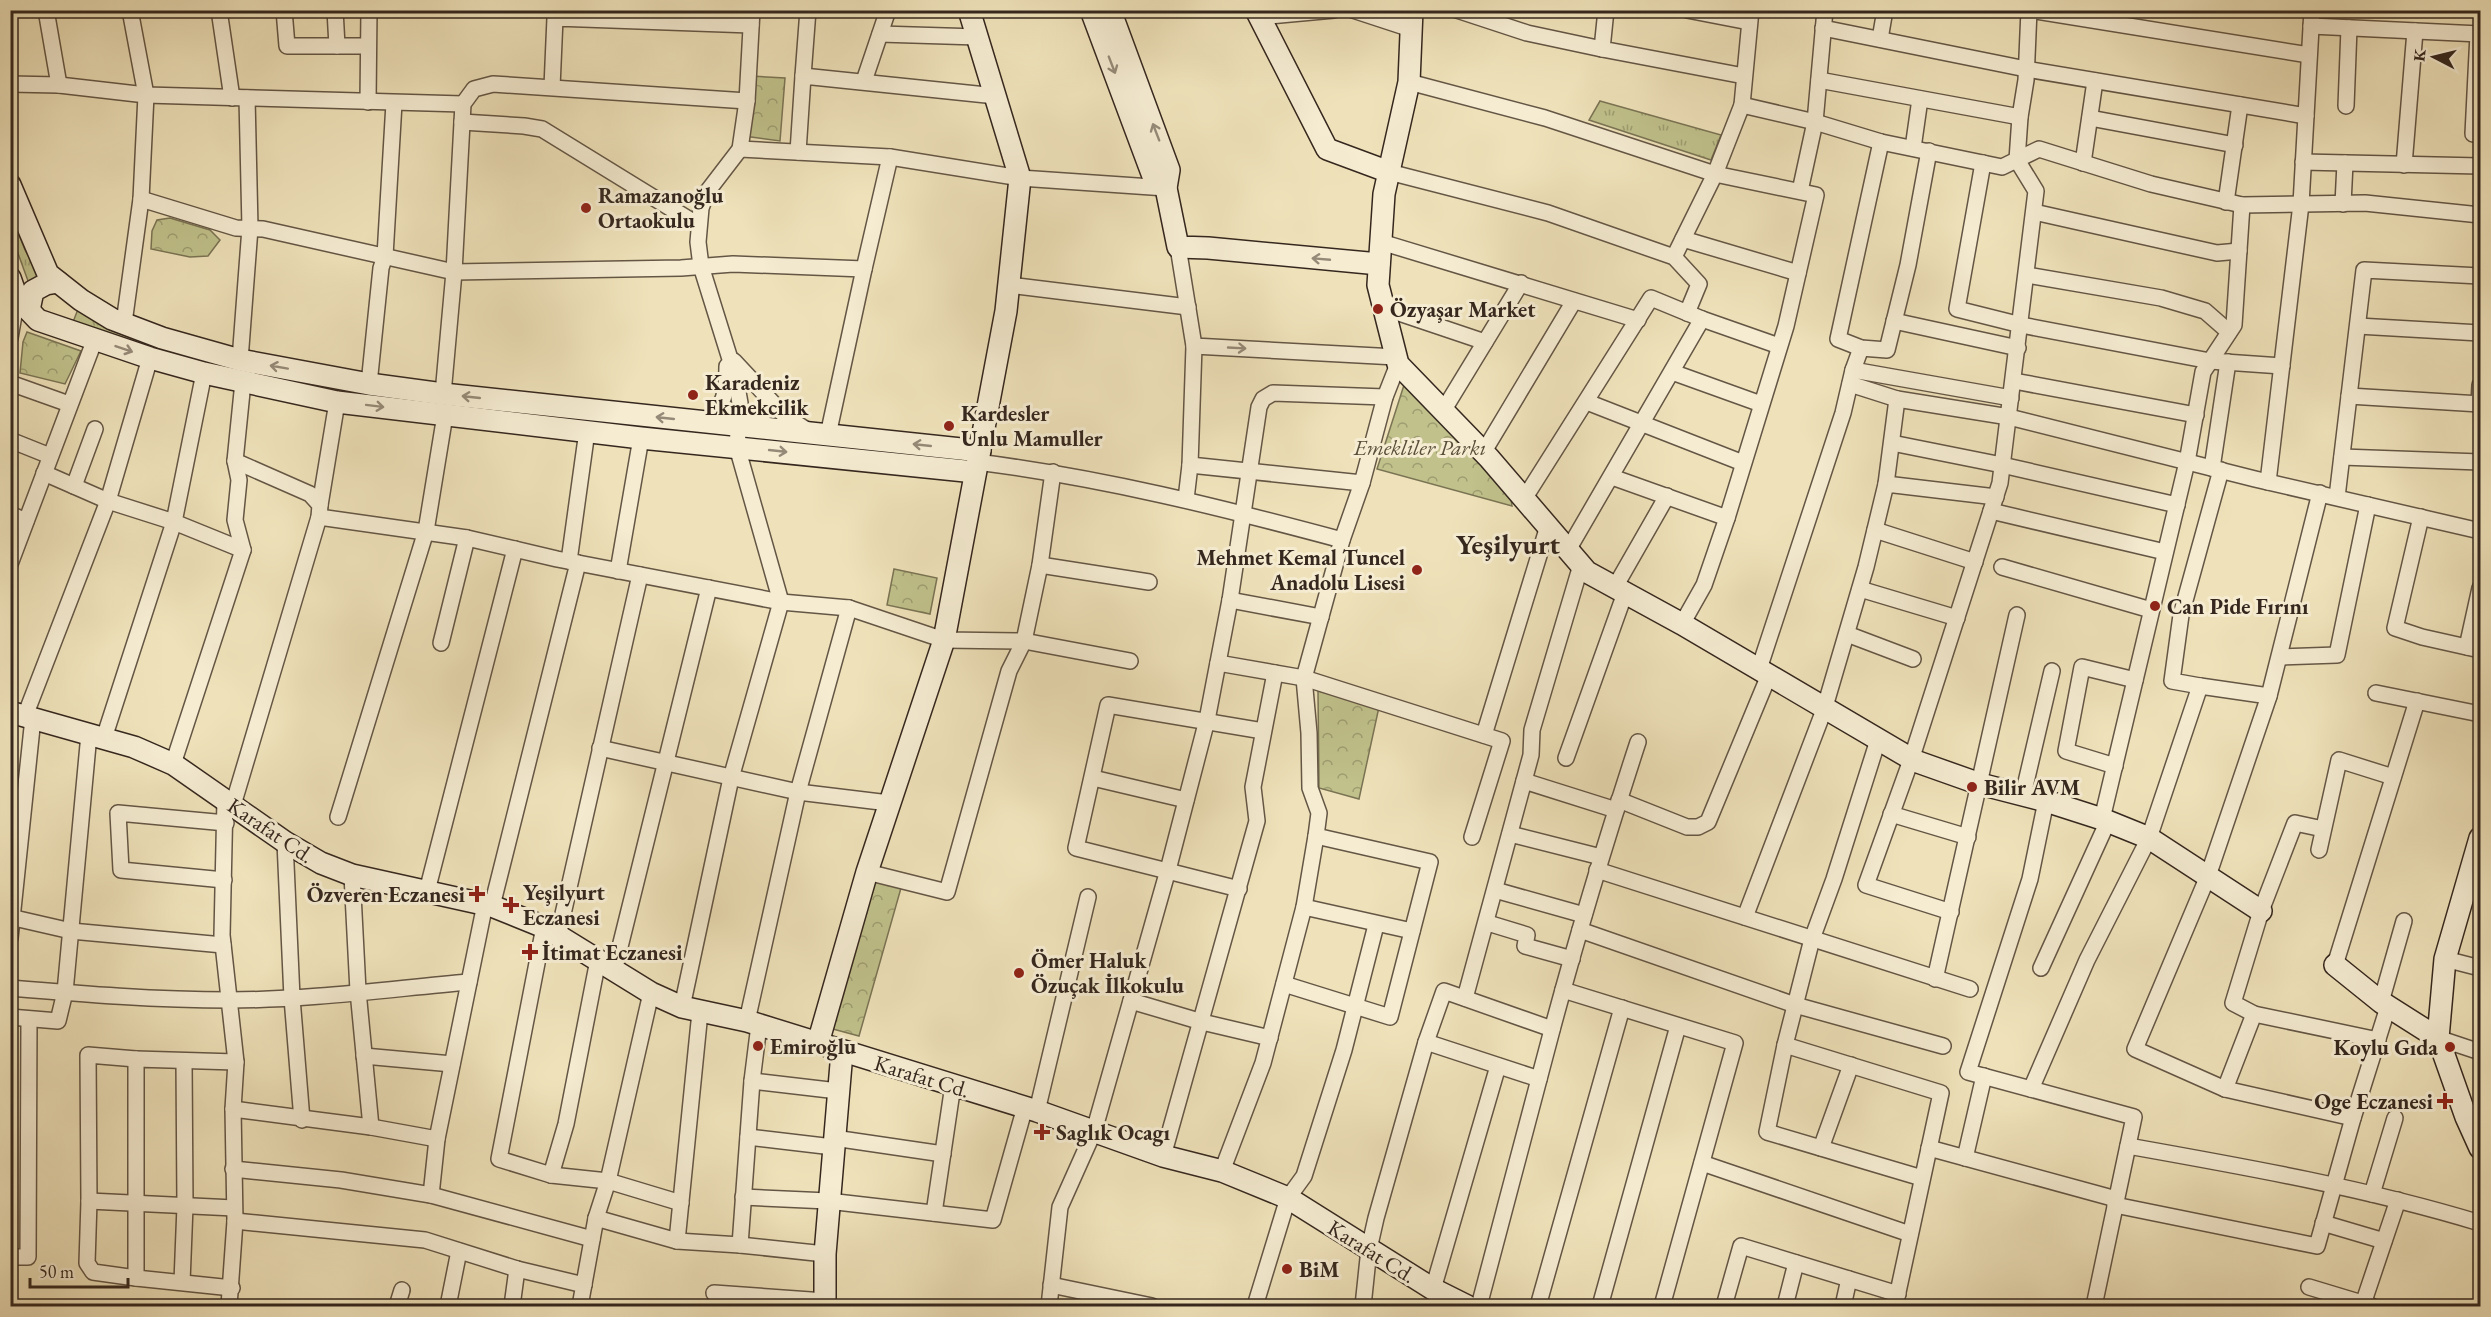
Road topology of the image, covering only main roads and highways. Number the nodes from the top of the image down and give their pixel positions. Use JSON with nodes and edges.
{"nodes":[{"id":1,"x":969,"y":10,"type":"edge"},
{"id":2,"x":1091,"y":10,"type":"edge"},
{"id":3,"x":1110,"y":10,"type":"edge"},
{"id":4,"x":1257,"y":14,"type":"edge"},
{"id":5,"x":1412,"y":20,"type":"edge"},
{"id":6,"x":1389,"y":172,"type":"junction"},
{"id":7,"x":10,"y":185,"type":"edge"},
{"id":8,"x":1166,"y":188,"type":"junction"},
{"id":9,"x":1379,"y":264,"type":"junction"},
{"id":10,"x":10,"y":278,"type":"edge"},
{"id":11,"x":63,"y":286,"type":"junction"},
{"id":12,"x":23,"y":304,"type":"junction"},
{"id":13,"x":51,"y":324,"type":"junction"},
{"id":14,"x":978,"y":462,"type":"junction"},
{"id":15,"x":23,"y":715,"type":"edge"},
{"id":16,"x":2481,"y":838,"type":"edge"},
{"id":17,"x":2472,"y":890,"type":"edge"},
{"id":18,"x":2261,"y":911,"type":"road end"},
{"id":19,"x":2335,"y":965,"type":"road end"},
{"id":20,"x":2438,"y":1038,"type":"junction"},
{"id":21,"x":818,"y":1043,"type":"junction"},
{"id":22,"x":842,"y":1052,"type":"junction"},
{"id":23,"x":2481,"y":1148,"type":"edge"},
{"id":24,"x":1440,"y":1297,"type":"edge"},
{"id":25,"x":825,"y":1304,"type":"edge"},
{"id":26,"x":1467,"y":1306,"type":"edge"}],
"edges":[{"from":1,"to":14,"type":"main road"},
{"from":2,"to":8,"type":"main road","one_way":true},
{"from":8,"to":3,"type":"main road","one_way":true},
{"from":4,"to":6,"type":"main road"},
{"from":5,"to":6,"type":"main road"},
{"from":6,"to":9,"type":"main road"},
{"from":7,"to":11,"type":"main road"},
{"from":9,"to":8,"type":"main road","one_way":true},
{"from":9,"to":18,"type":"main road"},
{"from":10,"to":12,"type":"main road"},
{"from":11,"to":12,"type":"main road"},
{"from":11,"to":13,"type":"main road"},
{"from":14,"to":11,"type":"main road","one_way":true},
{"from":12,"to":13,"type":"main road"},
{"from":13,"to":14,"type":"main road","one_way":true},
{"from":14,"to":21,"type":"main road"},
{"from":15,"to":21,"type":"main road","name":"Karafat Cd."},
{"from":16,"to":17,"type":"main road"},
{"from":17,"to":20,"type":"main road"},
{"from":19,"to":20,"type":"main road"},
{"from":20,"to":23,"type":"main road"},
{"from":21,"to":22,"type":"main road","name":"Karafat Cd."},
{"from":22,"to":24,"type":"main road","name":"Karafat Cd."},
{"from":22,"to":25,"type":"main road"},
{"from":24,"to":26,"type":"main road","name":"Karafat Cd."}]}
